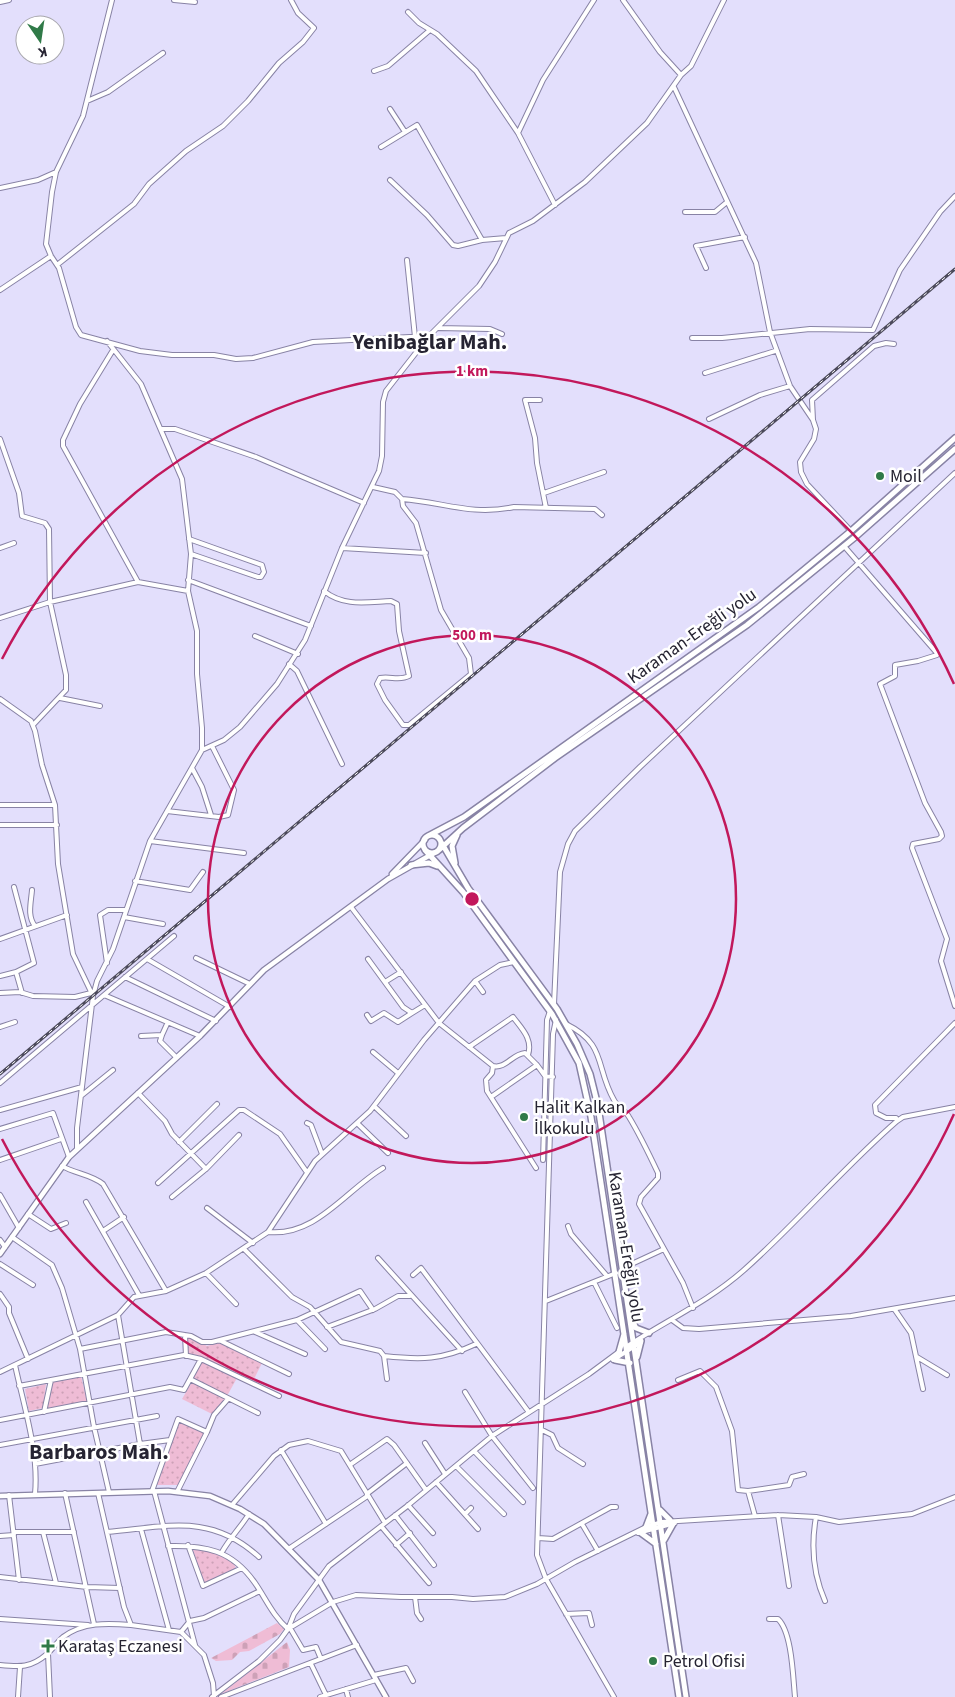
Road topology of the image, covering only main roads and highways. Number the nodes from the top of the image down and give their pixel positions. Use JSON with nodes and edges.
{"nodes":[{"id":1,"x":955,"y":438,"type":"edge"},
{"id":2,"x":955,"y":449,"type":"edge"},
{"id":3,"x":463,"y":828,"type":"junction"},
{"id":4,"x":427,"y":838,"type":"junction"},
{"id":5,"x":439,"y":848,"type":"junction"},
{"id":6,"x":425,"y":850,"type":"junction"},
{"id":7,"x":428,"y":856,"type":"junction"},
{"id":8,"x":411,"y":865,"type":"junction"},
{"id":9,"x":443,"y":870,"type":"junction"},
{"id":10,"x":459,"y":875,"type":"junction"},
{"id":11,"x":388,"y":879,"type":"junction"},
{"id":12,"x":0,"y":1254,"type":"edge"},
{"id":13,"x":630,"y":1318,"type":"junction"},
{"id":14,"x":625,"y":1329,"type":"junction"},
{"id":15,"x":648,"y":1333,"type":"road end"},
{"id":16,"x":642,"y":1341,"type":"road end"},
{"id":17,"x":619,"y":1352,"type":"road end"},
{"id":18,"x":612,"y":1360,"type":"road end"},
{"id":19,"x":636,"y":1360,"type":"junction"},
{"id":20,"x":630,"y":1363,"type":"junction"},
{"id":21,"x":0,"y":1496,"type":"edge"},
{"id":22,"x":660,"y":1510,"type":"junction"},
{"id":23,"x":652,"y":1513,"type":"junction"},
{"id":24,"x":646,"y":1527,"type":"road end"},
{"id":25,"x":638,"y":1533,"type":"road end"},
{"id":26,"x":664,"y":1540,"type":"junction"},
{"id":27,"x":656,"y":1545,"type":"junction"},
{"id":28,"x":386,"y":1697,"type":"edge"},
{"id":29,"x":679,"y":1697,"type":"edge"},
{"id":30,"x":686,"y":1697,"type":"edge"}],
"edges":[{"from":1,"to":4,"type":"highway","name":"Karaman-Ereğli yolu"},
{"from":2,"to":3,"type":"highway","name":"Karaman-Ereğli yolu"},
{"from":3,"to":5,"type":"highway","name":"Karaman-Ereğli yolu"},
{"from":3,"to":10,"type":"highway"},
{"from":4,"to":5,"type":"highway"},
{"from":4,"to":6,"type":"highway"},
{"from":4,"to":11,"type":"main road"},
{"from":5,"to":6,"type":"highway"},
{"from":5,"to":7,"type":"main road"},
{"from":5,"to":10,"type":"highway"},
{"from":6,"to":7,"type":"highway","name":"Karaman-Ereğli yolu"},
{"from":7,"to":8,"type":"main road"},
{"from":7,"to":9,"type":"highway","name":"Karaman-Ereğli yolu"},
{"from":8,"to":9,"type":"highway"},
{"from":8,"to":11,"type":"main road"},
{"from":9,"to":14,"type":"highway","name":"Karaman-Ereğli yolu"},
{"from":10,"to":13,"type":"highway","name":"Karaman-Ereğli yolu"},
{"from":11,"to":12,"type":"main road"},
{"from":13,"to":15,"type":"highway"},
{"from":13,"to":19,"type":"highway","name":"Karaman-Ereğli yolu"},
{"from":14,"to":17,"type":"highway"},
{"from":14,"to":20,"type":"highway","name":"Karaman-Ereğli yolu"},
{"from":16,"to":19,"type":"highway"},
{"from":18,"to":20,"type":"highway"},
{"from":19,"to":22,"type":"highway","name":"Karaman-Ereğli yolu"},
{"from":20,"to":23,"type":"highway","name":"Karaman-Ereğli yolu"},
{"from":21,"to":28,"type":"main road"},
{"from":22,"to":26,"type":"highway","name":"Karaman-Ereğli yolu"},
{"from":22,"to":26,"type":"highway"},
{"from":23,"to":24,"type":"highway"},
{"from":23,"to":27,"type":"highway","name":"Karaman-Ereğli yolu"},
{"from":25,"to":27,"type":"highway"},
{"from":26,"to":30,"type":"highway","name":"Karaman-Ereğli yolu"},
{"from":27,"to":29,"type":"highway","name":"Karaman-Ereğli yolu"}]}
